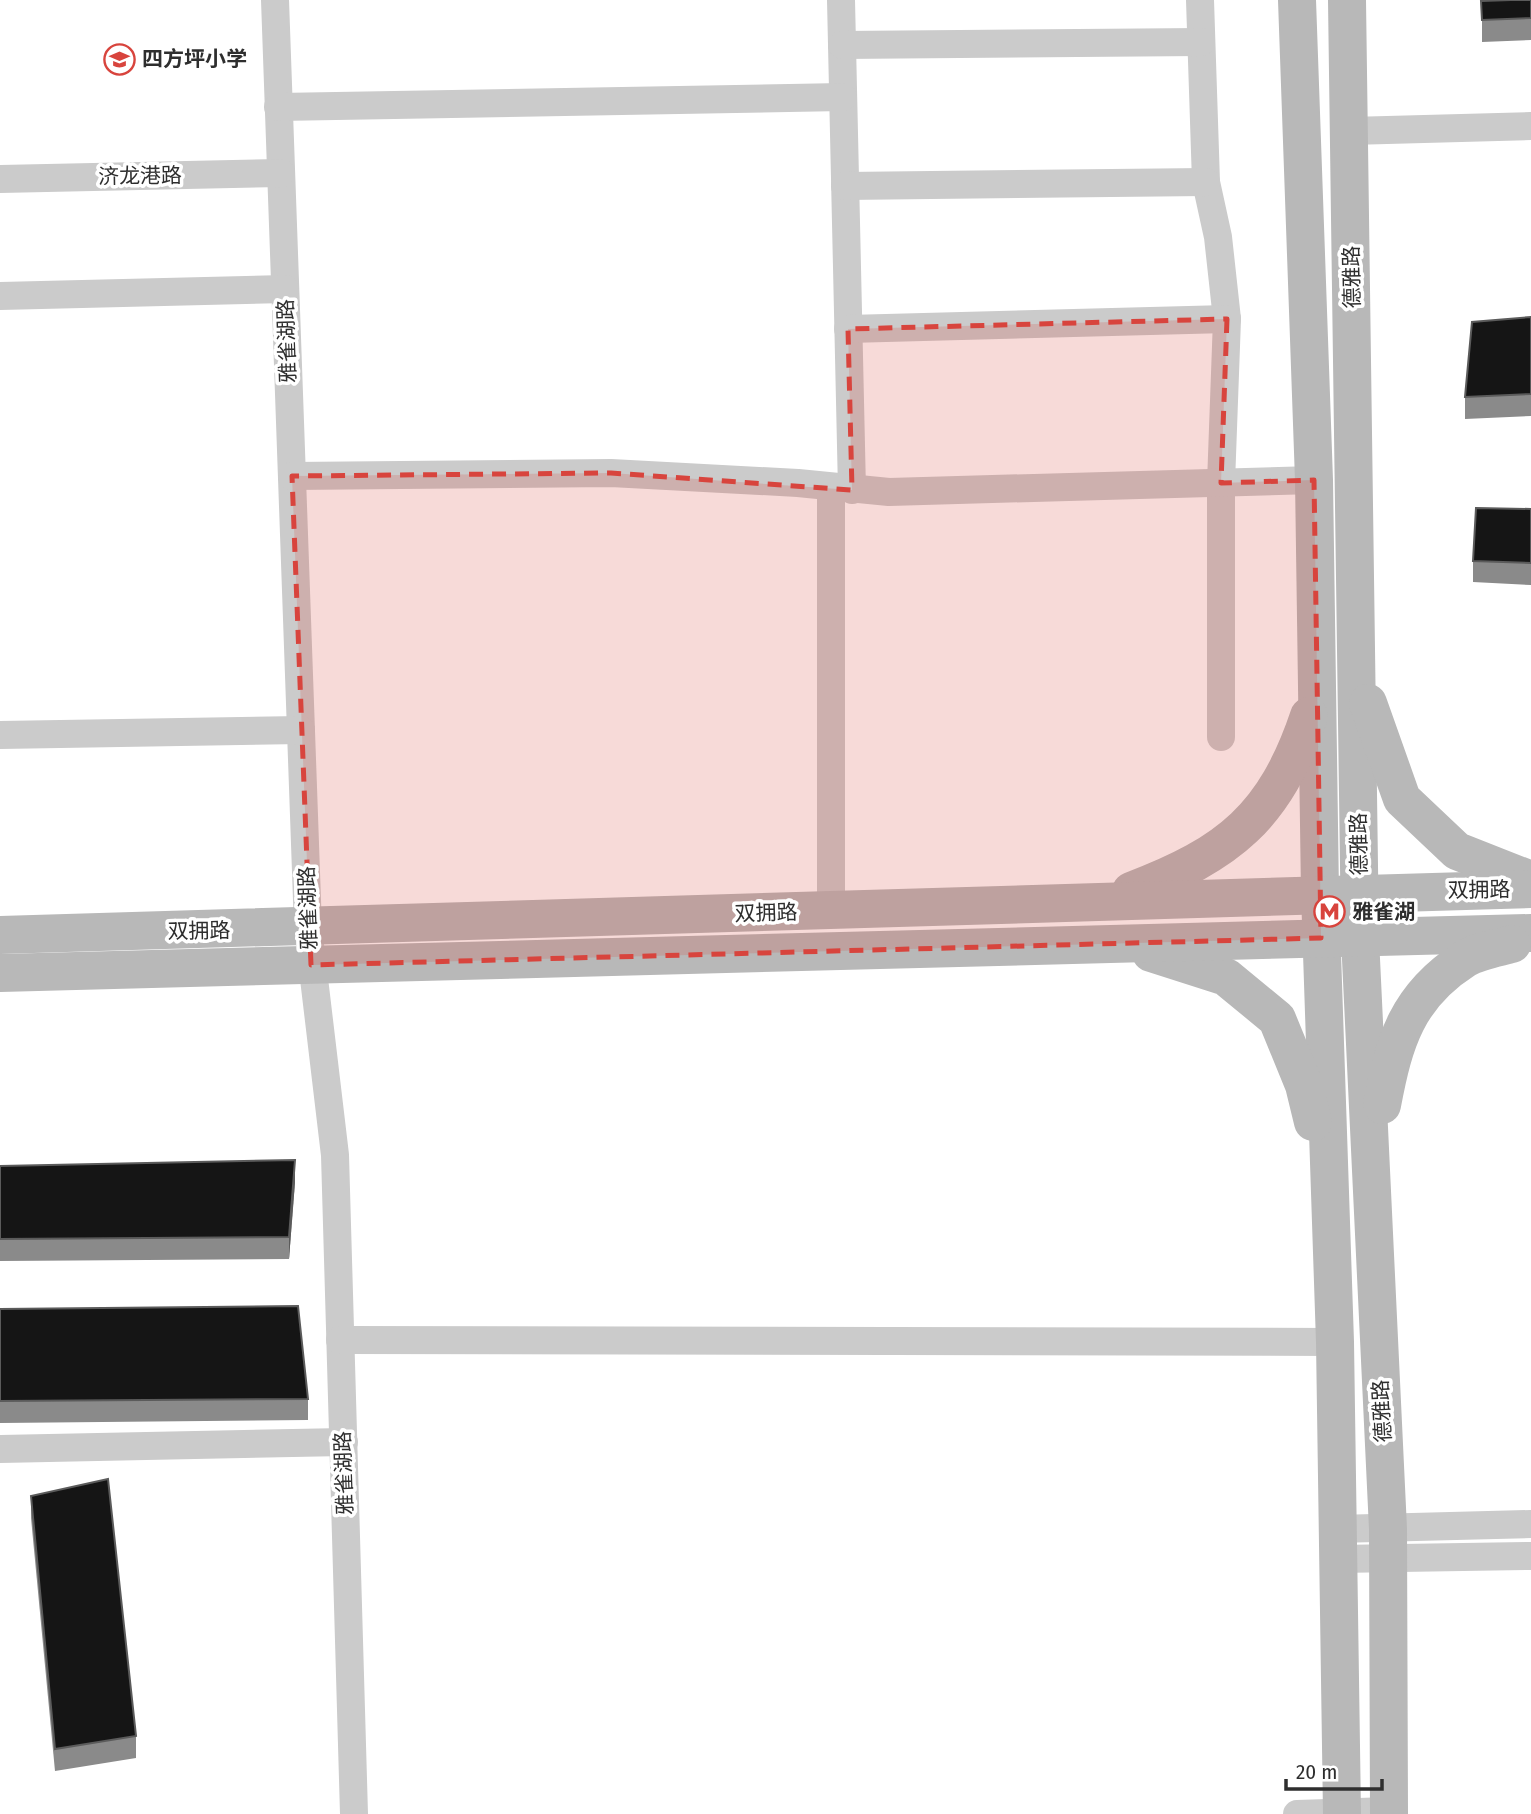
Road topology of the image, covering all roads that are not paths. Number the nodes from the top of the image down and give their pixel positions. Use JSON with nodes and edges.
{"nodes":[{"id":1,"x":275,"y":0,"type":"edge"},
{"id":2,"x":841,"y":0,"type":"edge"},
{"id":3,"x":1200,"y":0,"type":"edge"},
{"id":4,"x":1297,"y":0,"type":"edge"},
{"id":5,"x":1347,"y":0,"type":"edge"},
{"id":6,"x":1201,"y":42,"type":"junction"},
{"id":7,"x":842,"y":45,"type":"junction"},
{"id":8,"x":843,"y":97,"type":"junction"},
{"id":9,"x":278,"y":107,"type":"junction"},
{"id":10,"x":1531,"y":126,"type":"edge"},
{"id":11,"x":1350,"y":131,"type":"junction"},
{"id":12,"x":281,"y":173,"type":"junction"},
{"id":13,"x":0,"y":179,"type":"edge"},
{"id":14,"x":1206,"y":182,"type":"junction"},
{"id":15,"x":845,"y":186,"type":"junction"},
{"id":16,"x":285,"y":289,"type":"junction"},
{"id":17,"x":0,"y":296,"type":"edge"},
{"id":18,"x":1227,"y":319,"type":"junction"},
{"id":19,"x":848,"y":329,"type":"junction"},
{"id":20,"x":292,"y":476,"type":"junction"},
{"id":21,"x":1314,"y":480,"type":"junction"},
{"id":22,"x":1221,"y":483,"type":"junction"},
{"id":23,"x":841,"y":489,"type":"junction"},
{"id":24,"x":1357,"y":669,"type":"junction"},
{"id":25,"x":1316,"y":694,"type":"junction"},
{"id":26,"x":301,"y":730,"type":"junction"},
{"id":27,"x":0,"y":735,"type":"edge"},
{"id":28,"x":1221,"y":737,"type":"dead end"},
{"id":29,"x":1531,"y":880,"type":"edge"},
{"id":30,"x":1531,"y":889,"type":"edge"},
{"id":31,"x":1359,"y":892,"type":"junction"},
{"id":32,"x":1320,"y":893,"type":"junction"},
{"id":33,"x":1104,"y":901,"type":"junction"},
{"id":34,"x":831,"y":910,"type":"junction"},
{"id":35,"x":0,"y":935,"type":"edge"},
{"id":36,"x":1531,"y":936,"type":"edge"},
{"id":37,"x":1321,"y":938,"type":"junction"},
{"id":38,"x":1360,"y":938,"type":"junction"},
{"id":39,"x":1122,"y":944,"type":"junction"},
{"id":40,"x":309,"y":947,"type":"junction"},
{"id":41,"x":0,"y":973,"type":"edge"},
{"id":42,"x":1371,"y":1165,"type":"junction"},
{"id":43,"x":1329,"y":1182,"type":"junction"},
{"id":44,"x":340,"y":1340,"type":"junction"},
{"id":45,"x":1335,"y":1342,"type":"junction"},
{"id":46,"x":344,"y":1442,"type":"junction"},
{"id":47,"x":0,"y":1449,"type":"edge"},
{"id":48,"x":1531,"y":1524,"type":"edge"},
{"id":49,"x":1336,"y":1544,"type":"junction"},
{"id":50,"x":1388,"y":1544,"type":"junction"},
{"id":51,"x":1531,"y":1556,"type":"edge"},
{"id":52,"x":1342,"y":1813,"type":"edge"},
{"id":53,"x":1389,"y":1813,"type":"edge"},
{"id":54,"x":354,"y":1814,"type":"edge"},
{"id":55,"x":1297,"y":1814,"type":"edge"}],
"edges":[{"from":1,"to":9,"type":"street","name":"雅雀湖路"},
{"from":2,"to":7,"type":"street"},
{"from":3,"to":6,"type":"street"},
{"from":4,"to":21,"type":"street","name":"德雅路"},
{"from":5,"to":11,"type":"street","name":"德雅路"},
{"from":6,"to":7,"type":"street"},
{"from":6,"to":14,"type":"street"},
{"from":7,"to":8,"type":"street"},
{"from":8,"to":9,"type":"street"},
{"from":8,"to":15,"type":"street"},
{"from":9,"to":12,"type":"street","name":"雅雀湖路"},
{"from":10,"to":11,"type":"street"},
{"from":11,"to":24,"type":"street","name":"德雅路"},
{"from":12,"to":13,"type":"street","name":"济龙港路"},
{"from":12,"to":16,"type":"street","name":"雅雀湖路"},
{"from":14,"to":15,"type":"street"},
{"from":14,"to":18,"type":"street"},
{"from":15,"to":19,"type":"street"},
{"from":16,"to":17,"type":"street"},
{"from":16,"to":20,"type":"street","name":"雅雀湖路"},
{"from":18,"to":19,"type":"street"},
{"from":18,"to":22,"type":"street"},
{"from":19,"to":23,"type":"street"},
{"from":20,"to":23,"type":"street"},
{"from":20,"to":26,"type":"street","name":"雅雀湖路"},
{"from":21,"to":22,"type":"street"},
{"from":21,"to":25,"type":"street","name":"德雅路"},
{"from":22,"to":23,"type":"street"},
{"from":22,"to":28,"type":"street"},
{"from":23,"to":34,"type":"street"},
{"from":24,"to":29,"type":"street"},
{"from":24,"to":31,"type":"street","name":"德雅路"},
{"from":25,"to":32,"type":"street","name":"德雅路"},
{"from":25,"to":33,"type":"street"},
{"from":26,"to":27,"type":"street"},
{"from":26,"to":40,"type":"street","name":"雅雀湖路"},
{"from":30,"to":31,"type":"street","name":"双拥路"},
{"from":31,"to":32,"type":"street","name":"双拥路"},
{"from":31,"to":38,"type":"street","name":"德雅路"},
{"from":32,"to":33,"type":"street","name":"双拥路"},
{"from":32,"to":37,"type":"street","name":"德雅路"},
{"from":33,"to":34,"type":"street","name":"双拥路"},
{"from":34,"to":40,"type":"street","name":"双拥路"},
{"from":35,"to":40,"type":"street","name":"双拥路"},
{"from":36,"to":38,"type":"street","name":"双拥路"},
{"from":36,"to":42,"type":"street"},
{"from":37,"to":38,"type":"street","name":"双拥路"},
{"from":37,"to":39,"type":"street","name":"双拥路"},
{"from":37,"to":43,"type":"street","name":"德雅路"},
{"from":38,"to":42,"type":"street","name":"德雅路"},
{"from":39,"to":40,"type":"street","name":"双拥路"},
{"from":39,"to":43,"type":"street"},
{"from":40,"to":41,"type":"street","name":"双拥路"},
{"from":40,"to":44,"type":"street","name":"雅雀湖路"},
{"from":42,"to":50,"type":"street","name":"德雅路"},
{"from":43,"to":45,"type":"street","name":"德雅路"},
{"from":44,"to":45,"type":"street"},
{"from":44,"to":46,"type":"street","name":"雅雀湖路"},
{"from":45,"to":49,"type":"street","name":"德雅路"},
{"from":46,"to":47,"type":"street"},
{"from":46,"to":54,"type":"street","name":"雅雀湖路"},
{"from":48,"to":50,"type":"street"},
{"from":49,"to":50,"type":"street"},
{"from":49,"to":52,"type":"street","name":"德雅路"},
{"from":50,"to":51,"type":"street"},
{"from":50,"to":53,"type":"street","name":"德雅路"},
{"from":52,"to":53,"type":"street"},
{"from":52,"to":55,"type":"street"}]}
